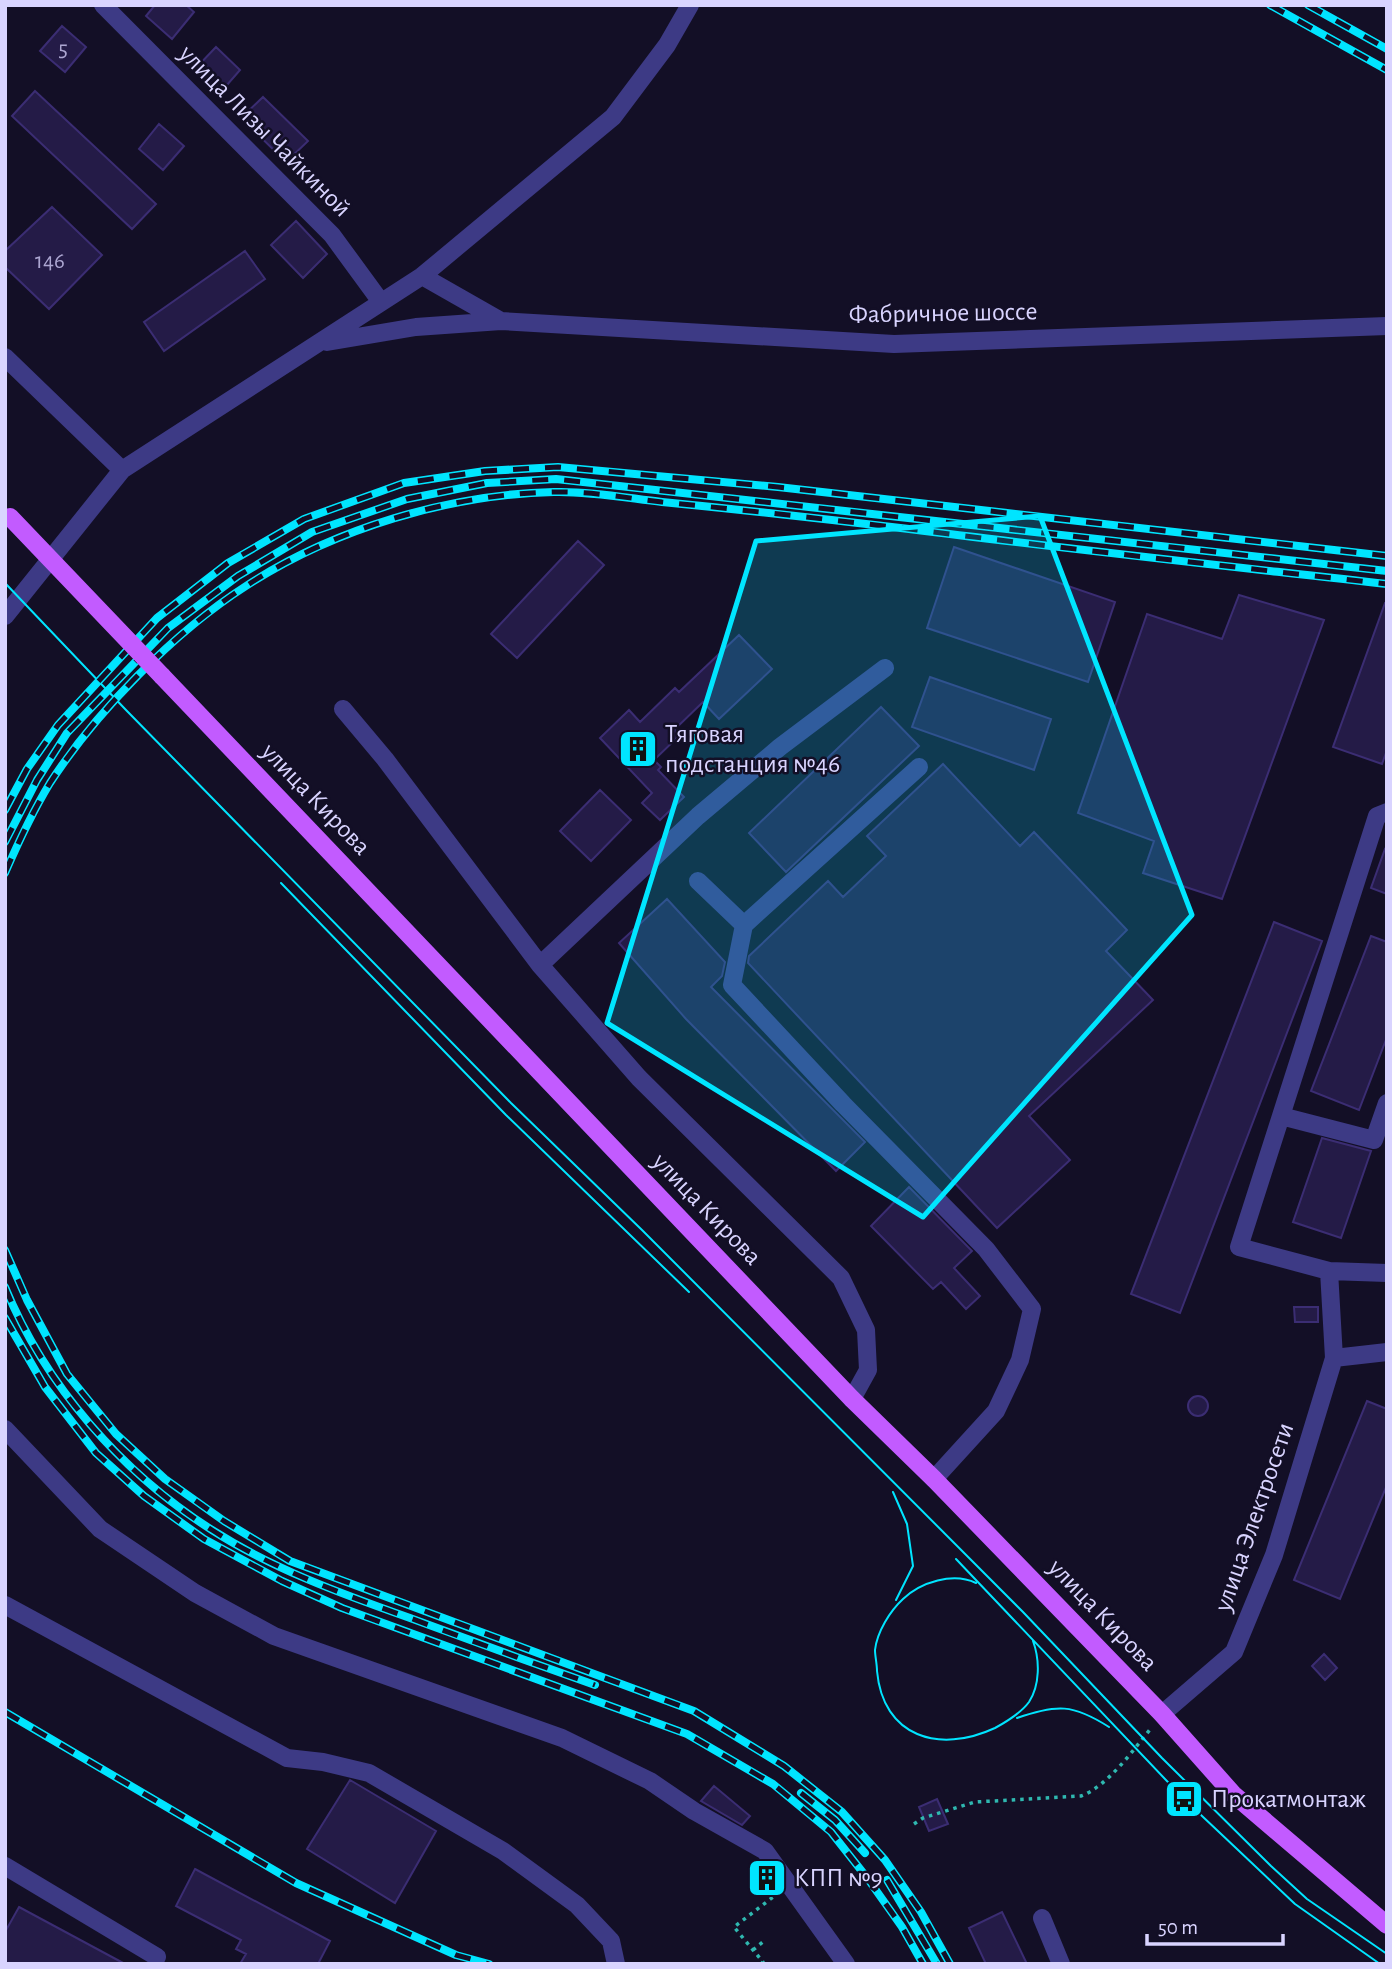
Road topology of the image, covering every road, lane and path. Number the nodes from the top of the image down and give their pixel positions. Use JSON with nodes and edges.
{"nodes":[{"id":1,"x":103,"y":5,"type":"edge"},
{"id":2,"x":690,"y":5,"type":"edge"},
{"id":3,"x":422,"y":276,"type":"junction"},
{"id":4,"x":381,"y":302,"type":"junction"},
{"id":5,"x":501,"y":321,"type":"junction"},
{"id":6,"x":1387,"y":326,"type":"edge"},
{"id":7,"x":322,"y":343,"type":"junction"},
{"id":8,"x":5,"y":357,"type":"edge"},
{"id":9,"x":122,"y":470,"type":"junction"},
{"id":10,"x":8,"y":515,"type":"edge"},
{"id":11,"x":5,"y":616,"type":"edge"},
{"id":12,"x":885,"y":668,"type":"dead end"},
{"id":13,"x":343,"y":709,"type":"dead end"},
{"id":14,"x":919,"y":767,"type":"dead end"},
{"id":15,"x":1387,"y":813,"type":"edge"},
{"id":16,"x":698,"y":881,"type":"dead end"},
{"id":17,"x":744,"y":925,"type":"junction"},
{"id":18,"x":540,"y":965,"type":"junction"},
{"id":19,"x":1387,"y":1103,"type":"edge"},
{"id":20,"x":1281,"y":1116,"type":"junction"},
{"id":21,"x":1385,"y":1268,"type":"edge"},
{"id":22,"x":1329,"y":1271,"type":"junction"},
{"id":23,"x":1387,"y":1352,"type":"edge"},
{"id":24,"x":1334,"y":1358,"type":"junction"},
{"id":25,"x":852,"y":1399,"type":"junction"},
{"id":26,"x":5,"y":1429,"type":"edge"},
{"id":27,"x":934,"y":1479,"type":"junction"},
{"id":28,"x":5,"y":1605,"type":"edge"},
{"id":29,"x":1162,"y":1714,"type":"junction"},
{"id":30,"x":914,"y":1824,"type":"dead end"},
{"id":31,"x":5,"y":1866,"type":"edge"},
{"id":32,"x":764,"y":1903,"type":"dead end"},
{"id":33,"x":1042,"y":1919,"type":"dead end"},
{"id":34,"x":1387,"y":1925,"type":"edge"},
{"id":35,"x":764,"y":1941,"type":"dead end"},
{"id":36,"x":753,"y":1950,"type":"junction"},
{"id":37,"x":157,"y":1956,"type":"dead end"},
{"id":38,"x":616,"y":1964,"type":"edge"},
{"id":39,"x":761,"y":1964,"type":"edge"},
{"id":40,"x":846,"y":1964,"type":"edge"},
{"id":41,"x":1061,"y":1964,"type":"edge"}],
"edges":[{"from":1,"to":4,"type":"street","name":"улица Лизы Чайкиной"},
{"from":2,"to":3,"type":"street"},
{"from":3,"to":4,"type":"street"},
{"from":3,"to":5,"type":"street","name":"Фабричное шоссе"},
{"from":4,"to":7,"type":"street"},
{"from":5,"to":6,"type":"street","name":"Фабричное шоссе"},
{"from":5,"to":7,"type":"street","name":"Фабричное шоссе"},
{"from":7,"to":9,"type":"street"},
{"from":8,"to":9,"type":"street"},
{"from":9,"to":11,"type":"street"},
{"from":10,"to":25,"type":"main road","name":"улица Кирова","bridge":true},
{"from":12,"to":18,"type":"street"},
{"from":13,"to":18,"type":"street"},
{"from":14,"to":17,"type":"street"},
{"from":15,"to":20,"type":"street"},
{"from":16,"to":17,"type":"street"},
{"from":17,"to":27,"type":"street"},
{"from":18,"to":25,"type":"street"},
{"from":19,"to":20,"type":"street"},
{"from":20,"to":22,"type":"street"},
{"from":21,"to":22,"type":"street"},
{"from":22,"to":24,"type":"street"},
{"from":23,"to":24,"type":"street"},
{"from":24,"to":29,"type":"street","name":"улица Электросети"},
{"from":25,"to":27,"type":"main road","name":"улица Кирова"},
{"from":26,"to":40,"type":"street"},
{"from":27,"to":29,"type":"main road","name":"улица Кирова"},
{"from":28,"to":38,"type":"street"},
{"from":29,"to":30,"type":"path"},
{"from":29,"to":34,"type":"main road","name":"улица Кирова"},
{"from":31,"to":37,"type":"street"},
{"from":32,"to":36,"type":"path"},
{"from":33,"to":41,"type":"street"},
{"from":35,"to":36,"type":"path"},
{"from":36,"to":39,"type":"path"}]}
